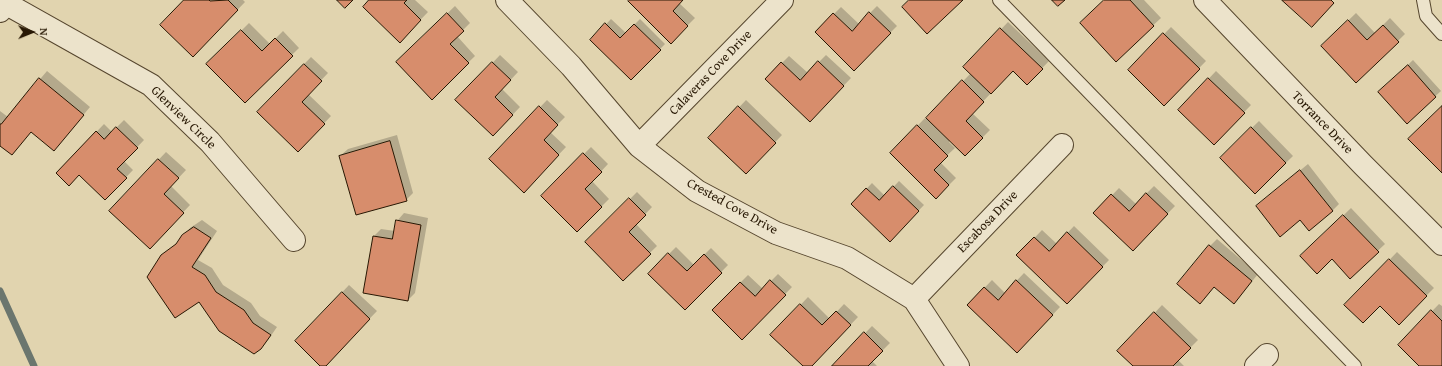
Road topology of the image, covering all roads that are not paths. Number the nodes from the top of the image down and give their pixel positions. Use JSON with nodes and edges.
{"nodes":[{"id":1,"x":507,"y":0,"type":"edge"},
{"id":2,"x":782,"y":0,"type":"edge"},
{"id":3,"x":999,"y":0,"type":"edge"},
{"id":4,"x":1423,"y":0,"type":"edge"},
{"id":5,"x":1207,"y":1,"type":"edge"},
{"id":6,"x":3,"y":4,"type":"edge"},
{"id":7,"x":1442,"y":34,"type":"edge"},
{"id":8,"x":1062,"y":145,"type":"dead end"},
{"id":9,"x":639,"y":146,"type":"junction"},
{"id":10,"x":294,"y":240,"type":"dead end"},
{"id":11,"x":1442,"y":244,"type":"edge"},
{"id":12,"x":914,"y":299,"type":"junction"},
{"id":13,"x":958,"y":366,"type":"edge"},
{"id":14,"x":1355,"y":366,"type":"edge"}],
"edges":[{"from":1,"to":9,"type":"street","name":"Crested Cove Drive"},
{"from":2,"to":9,"type":"street","name":"Calaveras Cove Drive"},
{"from":3,"to":14,"type":"lane"},
{"from":4,"to":7,"type":"lane"},
{"from":5,"to":11,"type":"street","name":"Torrance Drive"},
{"from":6,"to":10,"type":"street","name":"Glenview Circle"},
{"from":8,"to":12,"type":"street","name":"Escabosa Drive"},
{"from":9,"to":12,"type":"street","name":"Crested Cove Drive"},
{"from":12,"to":13,"type":"street","name":"Crested Cove Drive"}]}
